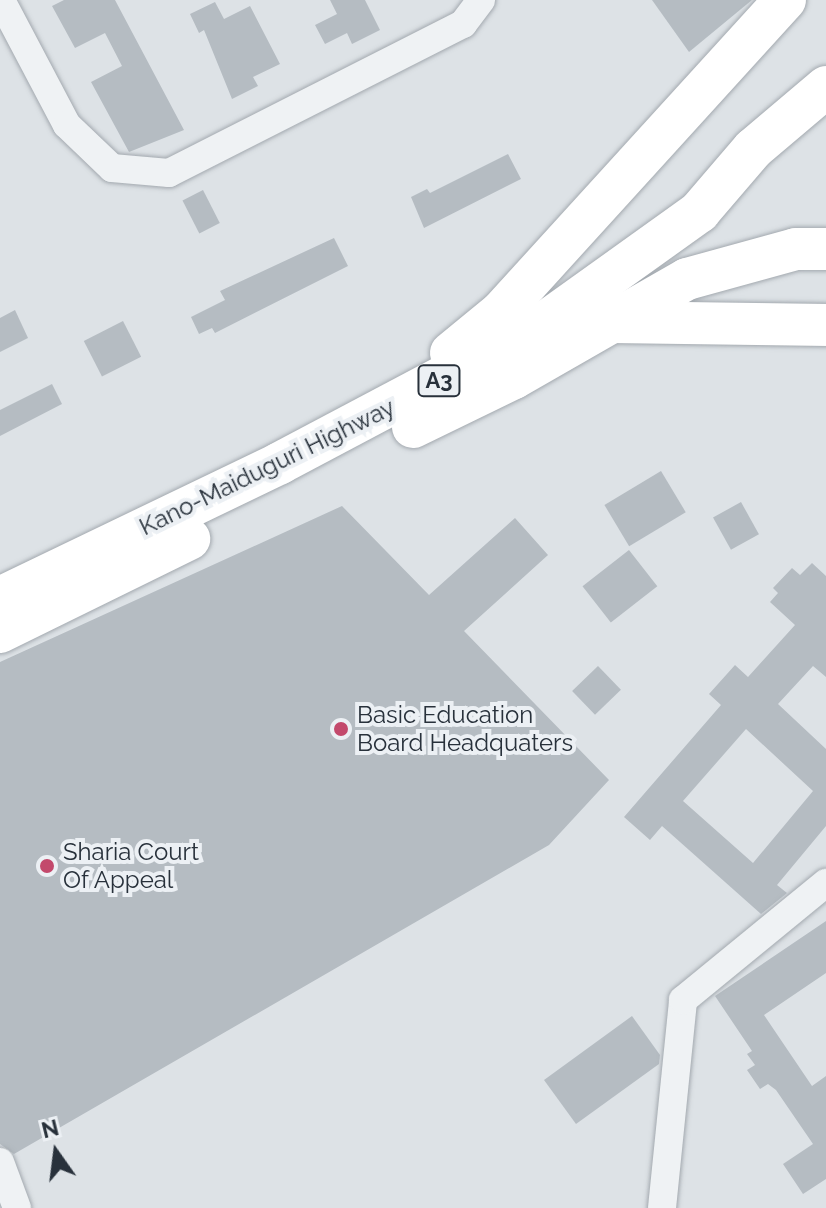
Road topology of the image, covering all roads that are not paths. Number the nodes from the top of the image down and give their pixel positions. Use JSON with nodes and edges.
{"nodes":[{"id":1,"x":1,"y":0,"type":"edge"},
{"id":2,"x":481,"y":0,"type":"edge"},
{"id":3,"x":785,"y":0,"type":"edge"},
{"id":4,"x":826,"y":87,"type":"edge"},
{"id":5,"x":826,"y":249,"type":"edge"},
{"id":6,"x":605,"y":322,"type":"junction"},
{"id":7,"x":826,"y":325,"type":"edge"},
{"id":8,"x":373,"y":415,"type":"junction"},
{"id":9,"x":0,"y":598,"type":"edge"},
{"id":10,"x":0,"y":632,"type":"edge"},
{"id":11,"x":826,"y":883,"type":"edge"},
{"id":12,"x":0,"y":1162,"type":"edge"},
{"id":13,"x":17,"y":1208,"type":"edge"},
{"id":14,"x":662,"y":1208,"type":"edge"}],
"edges":[{"from":1,"to":2,"type":"street"},
{"from":3,"to":8,"type":"highway","number":"A3"},
{"from":4,"to":8,"type":"highway","name":"Kano-Maiduguri Highway","number":"A3"},
{"from":5,"to":6,"type":"highway","name":"Kano-Maiduguri Highway","number":"A3"},
{"from":6,"to":7,"type":"highway"},
{"from":6,"to":10,"type":"highway","name":"Kano-Maiduguri Highway","number":"A3"},
{"from":8,"to":9,"type":"highway","name":"Kano-Maiduguri Highway","number":"A3"},
{"from":11,"to":14,"type":"street"},
{"from":12,"to":13,"type":"street"}]}
